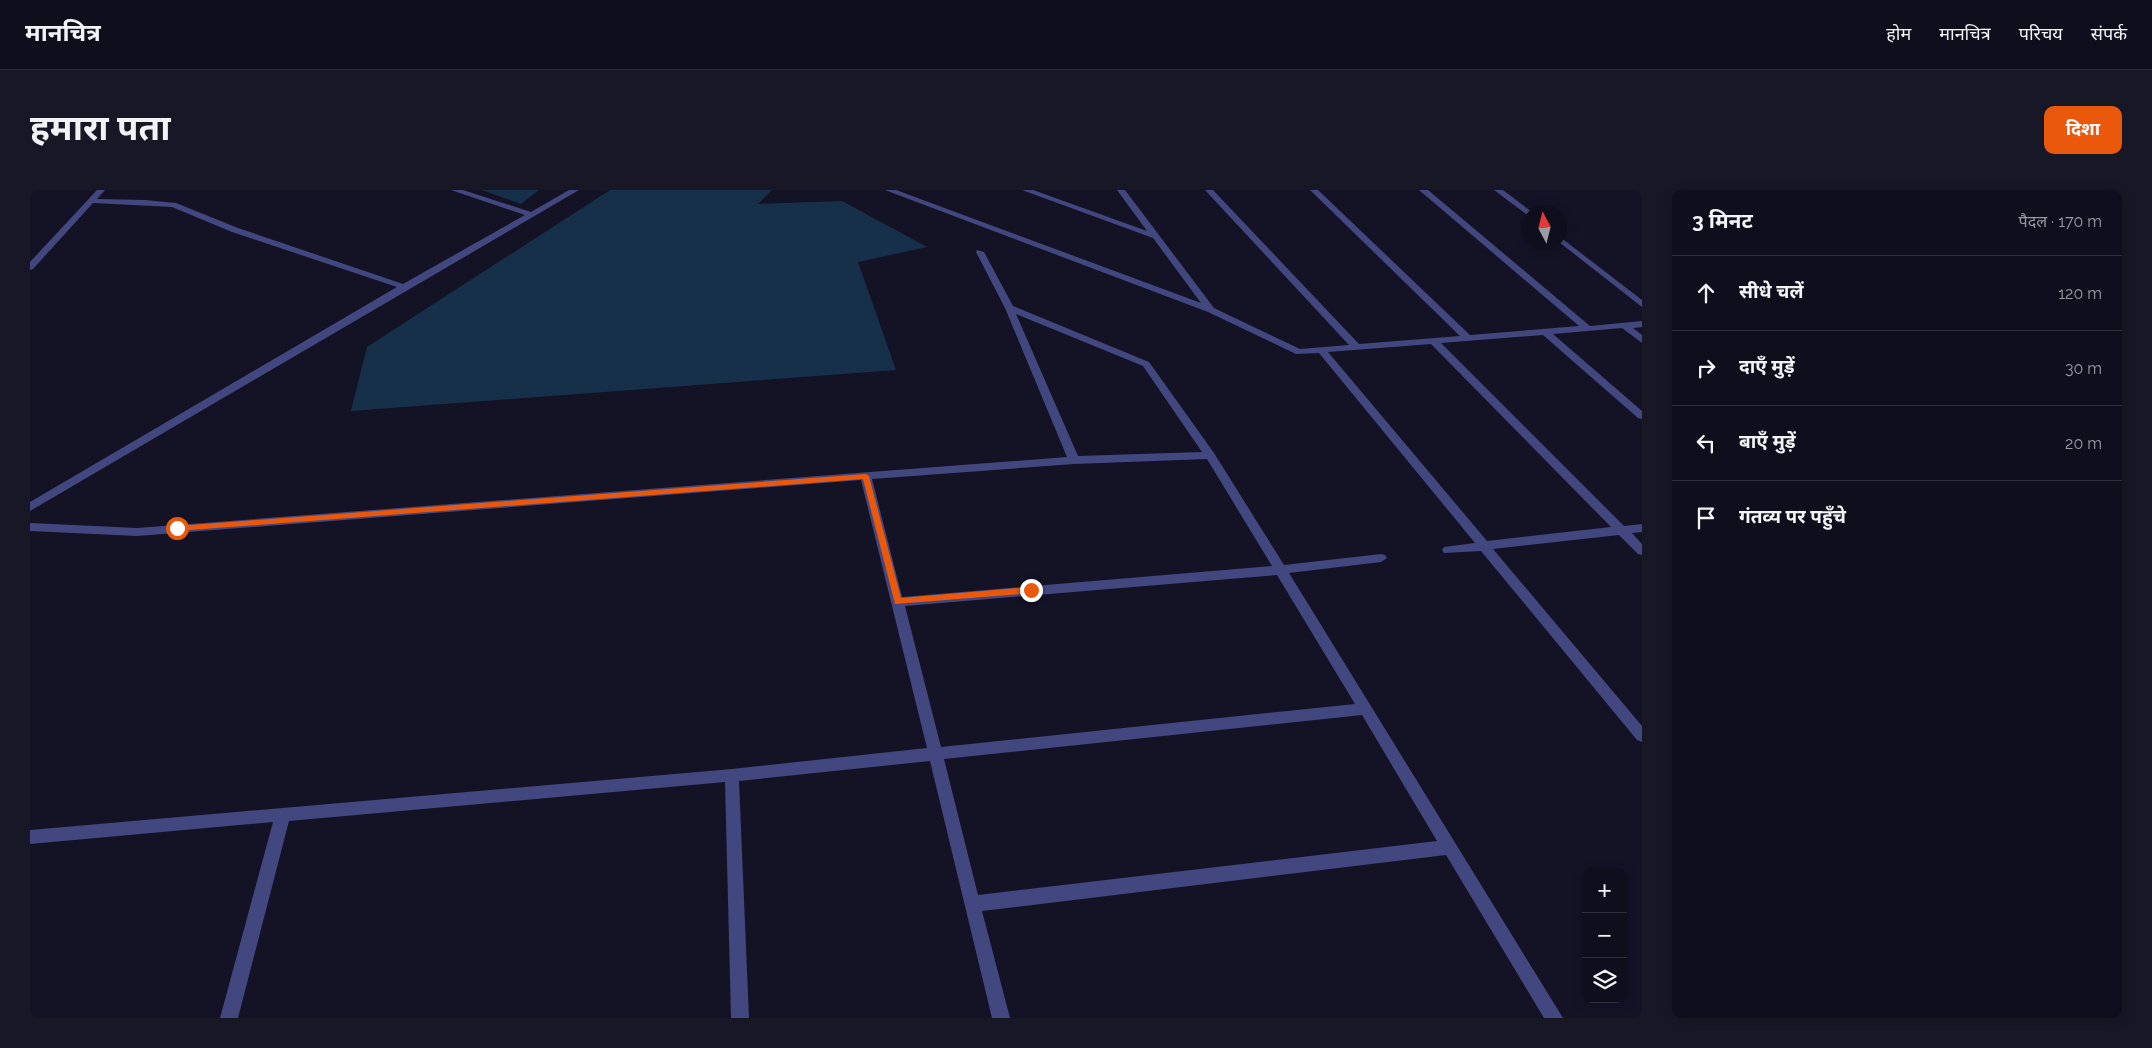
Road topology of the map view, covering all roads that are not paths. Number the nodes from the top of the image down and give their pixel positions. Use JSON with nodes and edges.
{"nodes":[{"id":1,"x":101,"y":190,"type":"edge"},
{"id":2,"x":455,"y":190,"type":"edge"},
{"id":3,"x":575,"y":190,"type":"edge"},
{"id":4,"x":889,"y":190,"type":"edge"},
{"id":5,"x":1026,"y":190,"type":"edge"},
{"id":6,"x":1121,"y":190,"type":"edge"},
{"id":7,"x":1210,"y":190,"type":"edge"},
{"id":8,"x":1314,"y":190,"type":"edge"},
{"id":9,"x":1423,"y":190,"type":"edge"},
{"id":10,"x":1498,"y":190,"type":"edge"},
{"id":11,"x":92,"y":201,"type":"junction"},
{"id":12,"x":1522,"y":209,"type":"edge"},
{"id":13,"x":532,"y":215,"type":"junction"},
{"id":14,"x":1156,"y":237,"type":"junction"},
{"id":15,"x":1567,"y":245,"type":"edge"},
{"id":16,"x":980,"y":252,"type":"dead end"},
{"id":17,"x":30,"y":267,"type":"edge"},
{"id":18,"x":404,"y":287,"type":"junction"},
{"id":19,"x":1642,"y":304,"type":"edge"},
{"id":20,"x":1009,"y":308,"type":"junction"},
{"id":21,"x":1211,"y":310,"type":"junction"},
{"id":22,"x":1642,"y":324,"type":"edge"},
{"id":23,"x":1624,"y":325,"type":"junction"},
{"id":24,"x":1588,"y":328,"type":"junction"},
{"id":25,"x":1545,"y":332,"type":"junction"},
{"id":26,"x":1467,"y":338,"type":"junction"},
{"id":27,"x":1642,"y":340,"type":"edge"},
{"id":28,"x":1433,"y":341,"type":"junction"},
{"id":29,"x":1356,"y":347,"type":"junction"},
{"id":30,"x":1322,"y":350,"type":"junction"},
{"id":31,"x":1642,"y":416,"type":"edge"},
{"id":32,"x":1210,"y":455,"type":"junction"},
{"id":33,"x":1074,"y":460,"type":"junction"},
{"id":34,"x":866,"y":476,"type":"junction"},
{"id":35,"x":30,"y":507,"type":"edge"},
{"id":36,"x":30,"y":527,"type":"edge"},
{"id":37,"x":1642,"y":528,"type":"edge"},
{"id":38,"x":1621,"y":530,"type":"junction"},
{"id":39,"x":1484,"y":546,"type":"junction"},
{"id":40,"x":1448,"y":550,"type":"dead end"},
{"id":41,"x":1642,"y":551,"type":"edge"},
{"id":42,"x":1381,"y":558,"type":"dead end"},
{"id":43,"x":1280,"y":570,"type":"junction"},
{"id":44,"x":897,"y":602,"type":"junction"},
{"id":45,"x":1365,"y":708,"type":"junction"},
{"id":46,"x":1642,"y":736,"type":"edge"},
{"id":47,"x":936,"y":754,"type":"junction"},
{"id":48,"x":732,"y":775,"type":"junction"},
{"id":49,"x":282,"y":814,"type":"junction"},
{"id":50,"x":30,"y":837,"type":"edge"},
{"id":51,"x":1449,"y":848,"type":"junction"},
{"id":52,"x":973,"y":904,"type":"junction"},
{"id":53,"x":228,"y":1018,"type":"edge"},
{"id":54,"x":740,"y":1018,"type":"edge"},
{"id":55,"x":1001,"y":1018,"type":"edge"},
{"id":56,"x":1554,"y":1018,"type":"edge"}],
"edges":[{"from":1,"to":11,"type":"street"},
{"from":2,"to":13,"type":"street"},
{"from":3,"to":13,"type":"street"},
{"from":4,"to":21,"type":"street"},
{"from":5,"to":14,"type":"street"},
{"from":6,"to":14,"type":"street"},
{"from":7,"to":29,"type":"street"},
{"from":8,"to":26,"type":"street"},
{"from":9,"to":24,"type":"street"},
{"from":10,"to":12,"type":"street"},
{"from":11,"to":17,"type":"street"},
{"from":11,"to":18,"type":"street"},
{"from":13,"to":18,"type":"street"},
{"from":14,"to":21,"type":"street"},
{"from":15,"to":19,"type":"street"},
{"from":16,"to":20,"type":"street"},
{"from":18,"to":35,"type":"street"},
{"from":20,"to":32,"type":"street"},
{"from":20,"to":33,"type":"street"},
{"from":21,"to":30,"type":"street"},
{"from":22,"to":23,"type":"street"},
{"from":23,"to":24,"type":"street"},
{"from":23,"to":27,"type":"street"},
{"from":24,"to":25,"type":"street"},
{"from":25,"to":26,"type":"street"},
{"from":25,"to":31,"type":"street"},
{"from":26,"to":28,"type":"street"},
{"from":28,"to":29,"type":"street"},
{"from":28,"to":38,"type":"street"},
{"from":29,"to":30,"type":"street"},
{"from":30,"to":39,"type":"street"},
{"from":32,"to":33,"type":"street"},
{"from":32,"to":43,"type":"street"},
{"from":33,"to":34,"type":"street"},
{"from":34,"to":36,"type":"street"},
{"from":34,"to":44,"type":"street"},
{"from":37,"to":38,"type":"street"},
{"from":38,"to":39,"type":"street"},
{"from":38,"to":41,"type":"street"},
{"from":39,"to":40,"type":"street"},
{"from":39,"to":46,"type":"street"},
{"from":42,"to":43,"type":"street"},
{"from":43,"to":44,"type":"street"},
{"from":43,"to":45,"type":"street"},
{"from":44,"to":47,"type":"street"},
{"from":45,"to":47,"type":"street"},
{"from":45,"to":51,"type":"street"},
{"from":47,"to":48,"type":"street"},
{"from":47,"to":52,"type":"street"},
{"from":48,"to":49,"type":"street"},
{"from":48,"to":54,"type":"street"},
{"from":49,"to":50,"type":"street"},
{"from":49,"to":53,"type":"street"},
{"from":51,"to":52,"type":"street"},
{"from":51,"to":56,"type":"street"},
{"from":52,"to":55,"type":"street"}]}
